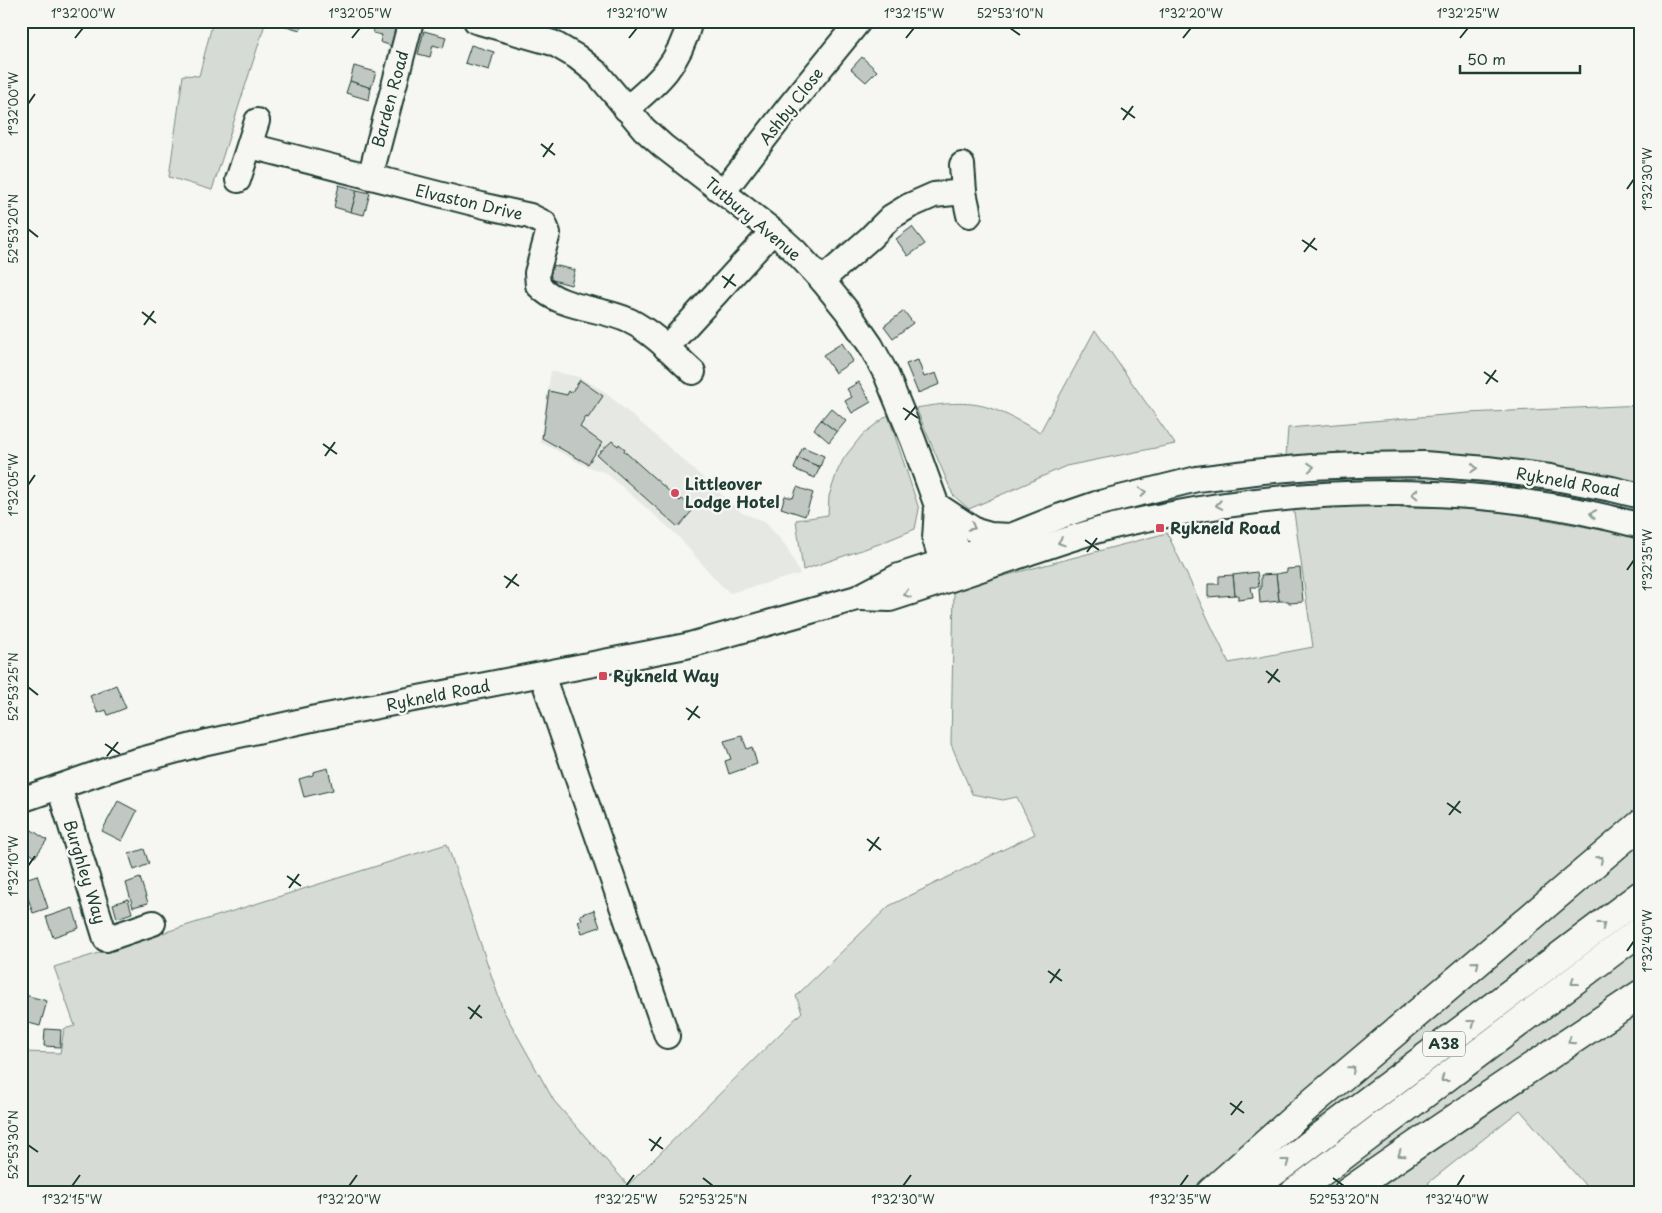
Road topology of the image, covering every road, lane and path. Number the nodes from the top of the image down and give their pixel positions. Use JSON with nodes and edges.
{"nodes":[{"id":1,"x":411,"y":21,"type":"edge"},
{"id":2,"x":476,"y":21,"type":"edge"},
{"id":3,"x":690,"y":21,"type":"edge"},
{"id":4,"x":859,"y":21,"type":"edge"},
{"id":5,"x":522,"y":28,"type":"edge"},
{"id":6,"x":626,"y":109,"type":"junction"},
{"id":7,"x":257,"y":121,"type":"dead end"},
{"id":8,"x":250,"y":146,"type":"junction"},
{"id":9,"x":962,"y":165,"type":"dead end"},
{"id":10,"x":370,"y":177,"type":"junction"},
{"id":11,"x":238,"y":180,"type":"dead end"},
{"id":12,"x":723,"y":192,"type":"junction"},
{"id":13,"x":964,"y":192,"type":"junction"},
{"id":14,"x":969,"y":215,"type":"dead end"},
{"id":15,"x":773,"y":231,"type":"junction"},
{"id":16,"x":822,"y":280,"type":"junction"},
{"id":17,"x":666,"y":348,"type":"junction"},
{"id":18,"x":693,"y":372,"type":"dead end"},
{"id":19,"x":1641,"y":496,"type":"edge"},
{"id":20,"x":937,"y":506,"type":"junction"},
{"id":21,"x":1641,"y":526,"type":"edge"},
{"id":22,"x":1011,"y":536,"type":"junction"},
{"id":23,"x":953,"y":565,"type":"junction"},
{"id":24,"x":542,"y":675,"type":"junction"},
{"id":25,"x":59,"y":788,"type":"junction"},
{"id":26,"x":21,"y":800,"type":"edge"},
{"id":27,"x":1641,"y":824,"type":"edge"},
{"id":28,"x":1641,"y":895,"type":"edge"},
{"id":29,"x":153,"y":923,"type":"dead end"},
{"id":30,"x":1641,"y":930,"type":"edge"},
{"id":31,"x":1641,"y":994,"type":"edge"},
{"id":32,"x":667,"y":1036,"type":"dead end"},
{"id":33,"x":1211,"y":1192,"type":"edge"},
{"id":34,"x":1247,"y":1192,"type":"edge"},
{"id":35,"x":1295,"y":1192,"type":"edge"},
{"id":36,"x":1348,"y":1192,"type":"edge"}],
"edges":[{"from":1,"to":10,"type":"street","name":"Barden Road"},
{"from":2,"to":5,"type":"street","name":"Tutbury Avenue"},
{"from":3,"to":6,"type":"street"},
{"from":4,"to":12,"type":"street","name":"Ashby Close"},
{"from":5,"to":6,"type":"street","name":"Tutbury Avenue"},
{"from":6,"to":12,"type":"street","name":"Tutbury Avenue"},
{"from":7,"to":8,"type":"street"},
{"from":8,"to":10,"type":"street","name":"Elvaston Drive"},
{"from":8,"to":11,"type":"street"},
{"from":9,"to":13,"type":"street"},
{"from":10,"to":17,"type":"street","name":"Elvaston Drive"},
{"from":12,"to":15,"type":"street","name":"Tutbury Avenue"},
{"from":13,"to":14,"type":"street"},
{"from":13,"to":16,"type":"street"},
{"from":15,"to":16,"type":"street","name":"Tutbury Avenue"},
{"from":15,"to":17,"type":"street"},
{"from":16,"to":20,"type":"street","name":"Tutbury Avenue"},
{"from":17,"to":18,"type":"street","name":"Elvaston Drive"},
{"from":22,"to":19,"type":"street","name":"Rykneld Road","one_way":true},
{"from":20,"to":22,"type":"street","one_way":true},
{"from":20,"to":23,"type":"street","name":"Tutbury Avenue"},
{"from":21,"to":23,"type":"street","name":"Rykneld Road","one_way":true},
{"from":22,"to":23,"type":"street","name":"Rykneld Road"},
{"from":23,"to":24,"type":"street","name":"Rykneld Road"},
{"from":24,"to":25,"type":"street","name":"Rykneld Road"},
{"from":24,"to":32,"type":"street"},
{"from":25,"to":26,"type":"street","name":"Rykneld Road"},
{"from":25,"to":29,"type":"street","name":"Burghley Way"},
{"from":33,"to":27,"type":"highway","one_way":true},
{"from":34,"to":28,"type":"highway","number":"A38","one_way":true},
{"from":30,"to":35,"type":"highway","number":"A38","one_way":true},
{"from":31,"to":36,"type":"highway","one_way":true}]}
